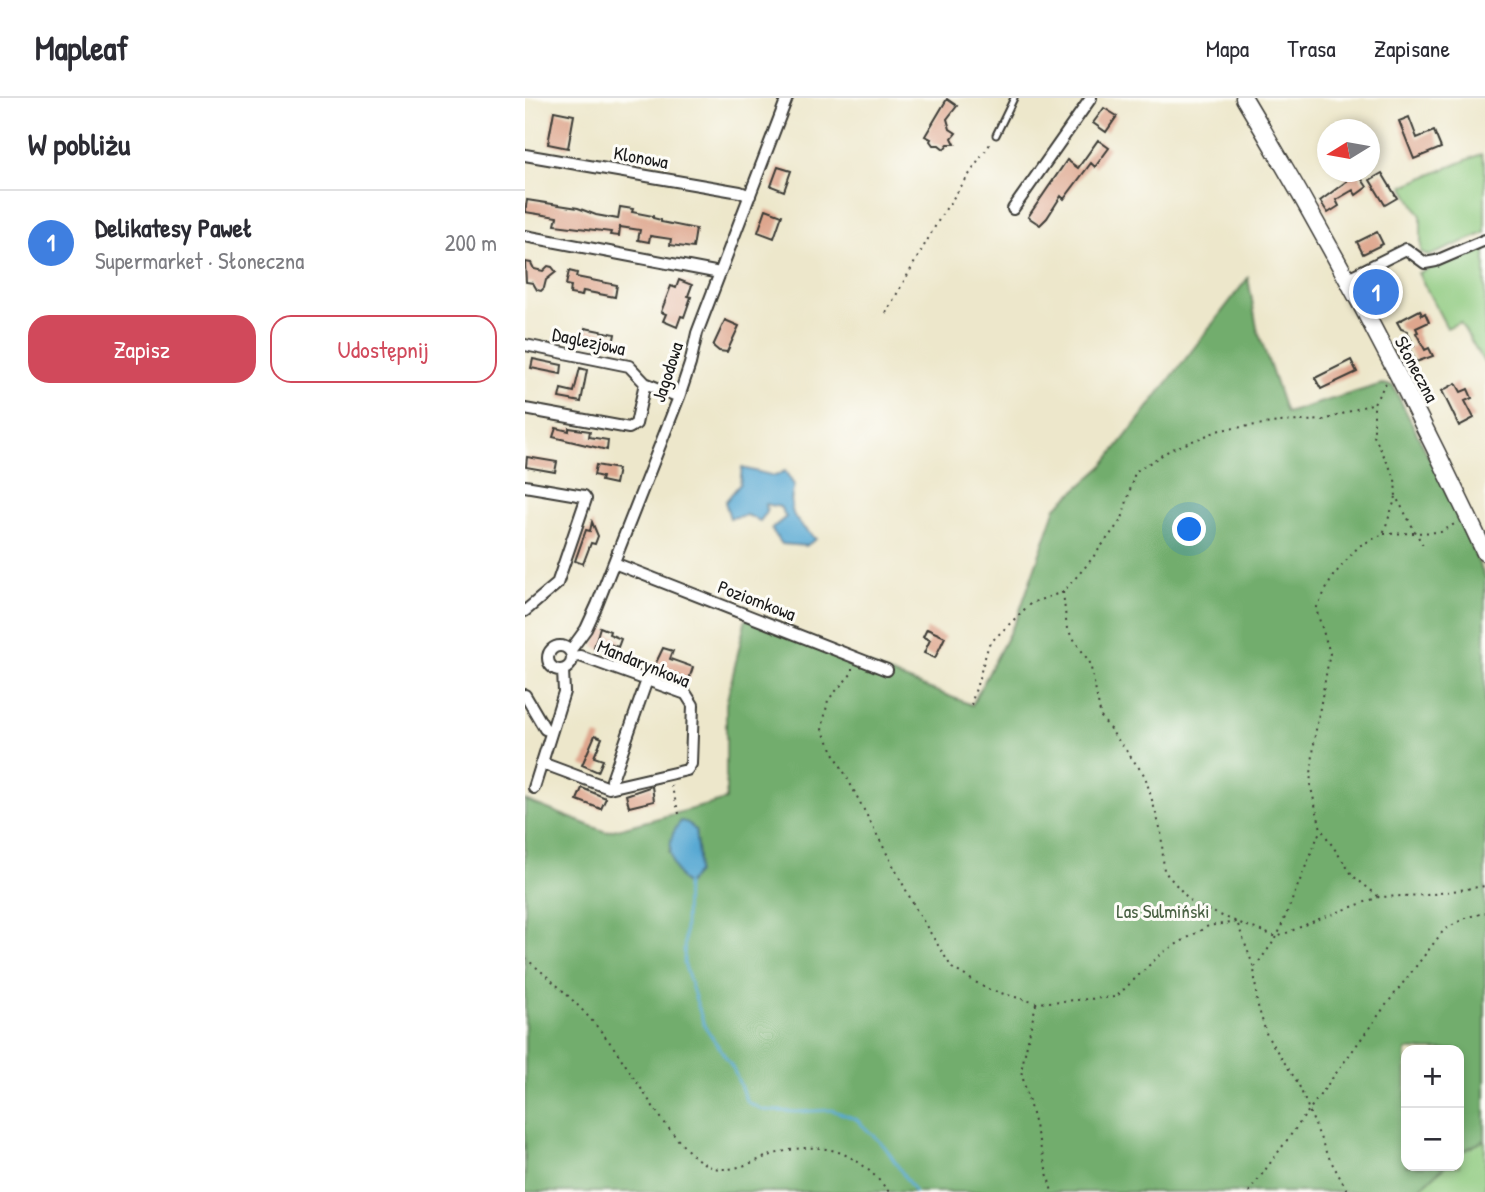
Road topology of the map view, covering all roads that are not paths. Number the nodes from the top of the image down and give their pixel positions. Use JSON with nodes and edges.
{"nodes":[{"id":1,"x":787,"y":98,"type":"edge"},
{"id":2,"x":1014,"y":98,"type":"edge"},
{"id":3,"x":1091,"y":98,"type":"edge"},
{"id":4,"x":1244,"y":98,"type":"edge"},
{"id":5,"x":996,"y":135,"type":"road end"},
{"id":6,"x":525,"y":155,"type":"edge"},
{"id":7,"x":750,"y":196,"type":"junction"},
{"id":8,"x":1013,"y":209,"type":"dead end"},
{"id":9,"x":525,"y":236,"type":"edge"},
{"id":10,"x":1485,"y":240,"type":"edge"},
{"id":11,"x":720,"y":273,"type":"junction"},
{"id":12,"x":1346,"y":279,"type":"junction"},
{"id":13,"x":525,"y":345,"type":"edge"},
{"id":14,"x":645,"y":383,"type":"junction"},
{"id":15,"x":679,"y":397,"type":"junction"},
{"id":16,"x":525,"y":409,"type":"edge"},
{"id":17,"x":525,"y":486,"type":"edge"},
{"id":18,"x":1485,"y":553,"type":"edge"},
{"id":19,"x":614,"y":563,"type":"junction"},
{"id":20,"x":525,"y":611,"type":"edge"},
{"id":21,"x":571,"y":654,"type":"junction"},
{"id":22,"x":563,"y":670,"type":"junction"},
{"id":23,"x":887,"y":670,"type":"dead end"},
{"id":24,"x":647,"y":680,"type":"junction"},
{"id":25,"x":525,"y":695,"type":"edge"},
{"id":26,"x":551,"y":731,"type":"junction"},
{"id":27,"x":542,"y":763,"type":"junction"},
{"id":28,"x":613,"y":787,"type":"junction"},
{"id":29,"x":534,"y":788,"type":"dead end"}],
"edges":[{"from":1,"to":7,"type":"street","name":"Jagodowa"},
{"from":2,"to":5,"type":"lane"},
{"from":3,"to":8,"type":"street"},
{"from":4,"to":12,"type":"street","name":"Słoneczna"},
{"from":6,"to":7,"type":"street","name":"Klonowa"},
{"from":7,"to":11,"type":"street","name":"Jagodowa"},
{"from":9,"to":11,"type":"street"},
{"from":10,"to":12,"type":"street"},
{"from":11,"to":15,"type":"street","name":"Jagodowa"},
{"from":12,"to":18,"type":"street","name":"Słoneczna"},
{"from":13,"to":14,"type":"street","name":"Daglezjowa"},
{"from":14,"to":15,"type":"street","name":"Daglezjowa"},
{"from":14,"to":16,"type":"street"},
{"from":15,"to":19,"type":"street","name":"Jagodowa"},
{"from":17,"to":20,"type":"street"},
{"from":19,"to":21,"type":"street","name":"Jagodowa"},
{"from":19,"to":23,"type":"street","name":"Poziomkowa"},
{"from":21,"to":22,"type":"street"},
{"from":21,"to":22,"type":"street"},
{"from":21,"to":24,"type":"street","name":"Mandarynkowa"},
{"from":22,"to":26,"type":"street"},
{"from":24,"to":28,"type":"street"},
{"from":24,"to":28,"type":"street","name":"Mandarynkowa"},
{"from":25,"to":26,"type":"street"},
{"from":26,"to":27,"type":"street"},
{"from":27,"to":28,"type":"street","name":"Mandarynkowa"},
{"from":27,"to":29,"type":"street"}]}
